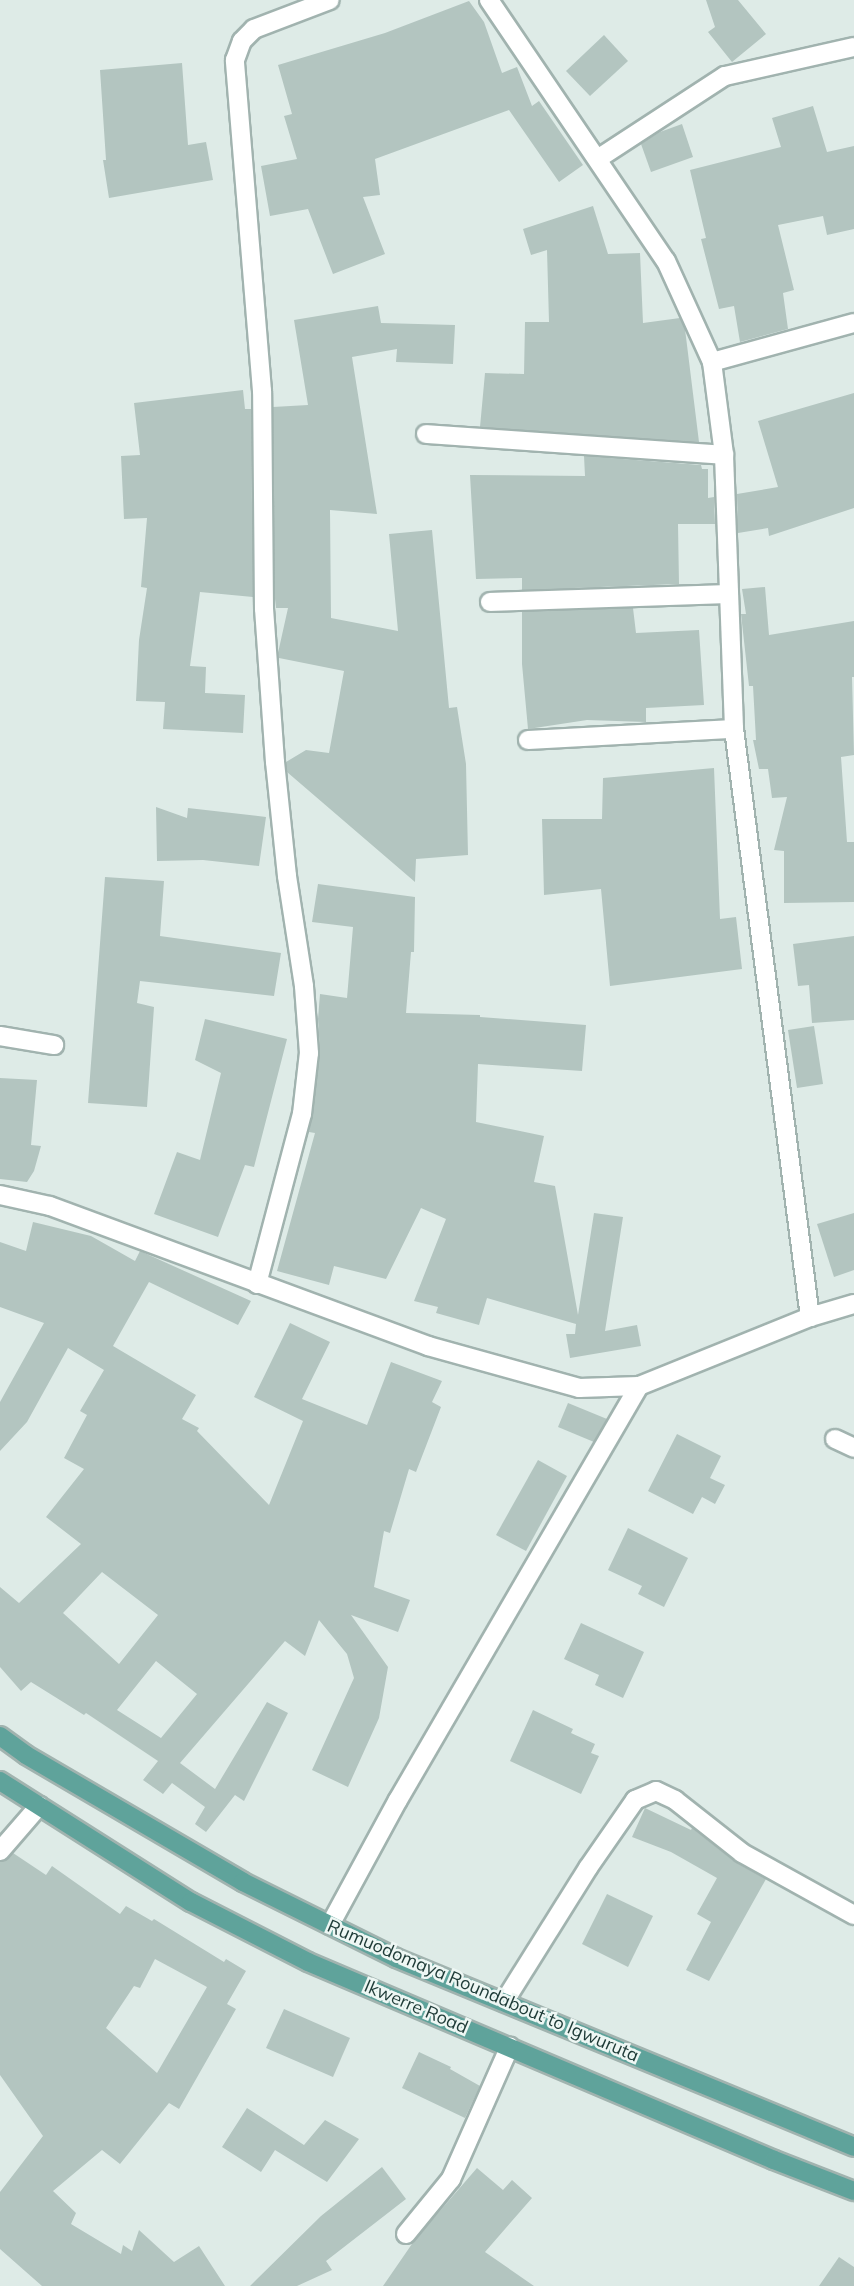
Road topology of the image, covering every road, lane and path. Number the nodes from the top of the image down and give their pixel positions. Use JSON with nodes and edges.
{"nodes":[{"id":1,"x":330,"y":0,"type":"edge"},
{"id":2,"x":489,"y":0,"type":"edge"},
{"id":3,"x":854,"y":47,"type":"edge"},
{"id":4,"x":599,"y":158,"type":"junction"},
{"id":5,"x":854,"y":323,"type":"edge"},
{"id":6,"x":712,"y":363,"type":"junction"},
{"id":7,"x":426,"y":434,"type":"dead end"},
{"id":8,"x":724,"y":455,"type":"junction"},
{"id":9,"x":727,"y":594,"type":"junction"},
{"id":10,"x":490,"y":602,"type":"dead end"},
{"id":11,"x":734,"y":729,"type":"junction"},
{"id":12,"x":528,"y":740,"type":"dead end"},
{"id":13,"x":0,"y":1036,"type":"edge"},
{"id":14,"x":54,"y":1045,"type":"dead end"},
{"id":15,"x":0,"y":1195,"type":"edge"},
{"id":16,"x":257,"y":1284,"type":"junction"},
{"id":17,"x":854,"y":1304,"type":"edge"},
{"id":18,"x":810,"y":1317,"type":"junction"},
{"id":19,"x":639,"y":1386,"type":"junction"},
{"id":20,"x":834,"y":1439,"type":"dead end"},
{"id":21,"x":854,"y":1448,"type":"edge"},
{"id":22,"x":0,"y":1736,"type":"edge"},
{"id":23,"x":0,"y":1781,"type":"edge"},
{"id":24,"x":39,"y":1806,"type":"junction"},
{"id":25,"x":0,"y":1851,"type":"edge"},
{"id":26,"x":854,"y":1915,"type":"edge"},
{"id":27,"x":330,"y":1925,"type":"junction"},
{"id":28,"x":504,"y":2002,"type":"junction"},
{"id":29,"x":510,"y":2046,"type":"junction"},
{"id":30,"x":854,"y":2147,"type":"edge"},
{"id":31,"x":854,"y":2191,"type":"edge"},
{"id":32,"x":406,"y":2234,"type":"dead end"}],
"edges":[{"from":1,"to":16,"type":"street"},
{"from":2,"to":4,"type":"street"},
{"from":3,"to":4,"type":"street"},
{"from":4,"to":6,"type":"street"},
{"from":5,"to":6,"type":"street"},
{"from":6,"to":8,"type":"street"},
{"from":7,"to":8,"type":"street"},
{"from":8,"to":9,"type":"street"},
{"from":9,"to":10,"type":"street"},
{"from":9,"to":11,"type":"street"},
{"from":11,"to":12,"type":"street"},
{"from":11,"to":18,"type":"street"},
{"from":13,"to":14,"type":"street"},
{"from":15,"to":16,"type":"street"},
{"from":16,"to":19,"type":"street"},
{"from":17,"to":18,"type":"street"},
{"from":18,"to":19,"type":"street"},
{"from":19,"to":27,"type":"street"},
{"from":20,"to":21,"type":"street"},
{"from":22,"to":27,"type":"main road","name":"Rumuodomaya Roundabout to Igwuruta"},
{"from":23,"to":24,"type":"main road","name":"Ikwerre Road"},
{"from":24,"to":25,"type":"street"},
{"from":24,"to":29,"type":"main road","name":"Ikwerre Road"},
{"from":26,"to":28,"type":"street"},
{"from":27,"to":28,"type":"main road","name":"Rumuodomaya Roundabout to Igwuruta"},
{"from":28,"to":30,"type":"main road","name":"Rumuodomaya Roundabout to Igwuruta"},
{"from":29,"to":31,"type":"main road","name":"Ikwerre Road"},
{"from":29,"to":32,"type":"street"}]}
